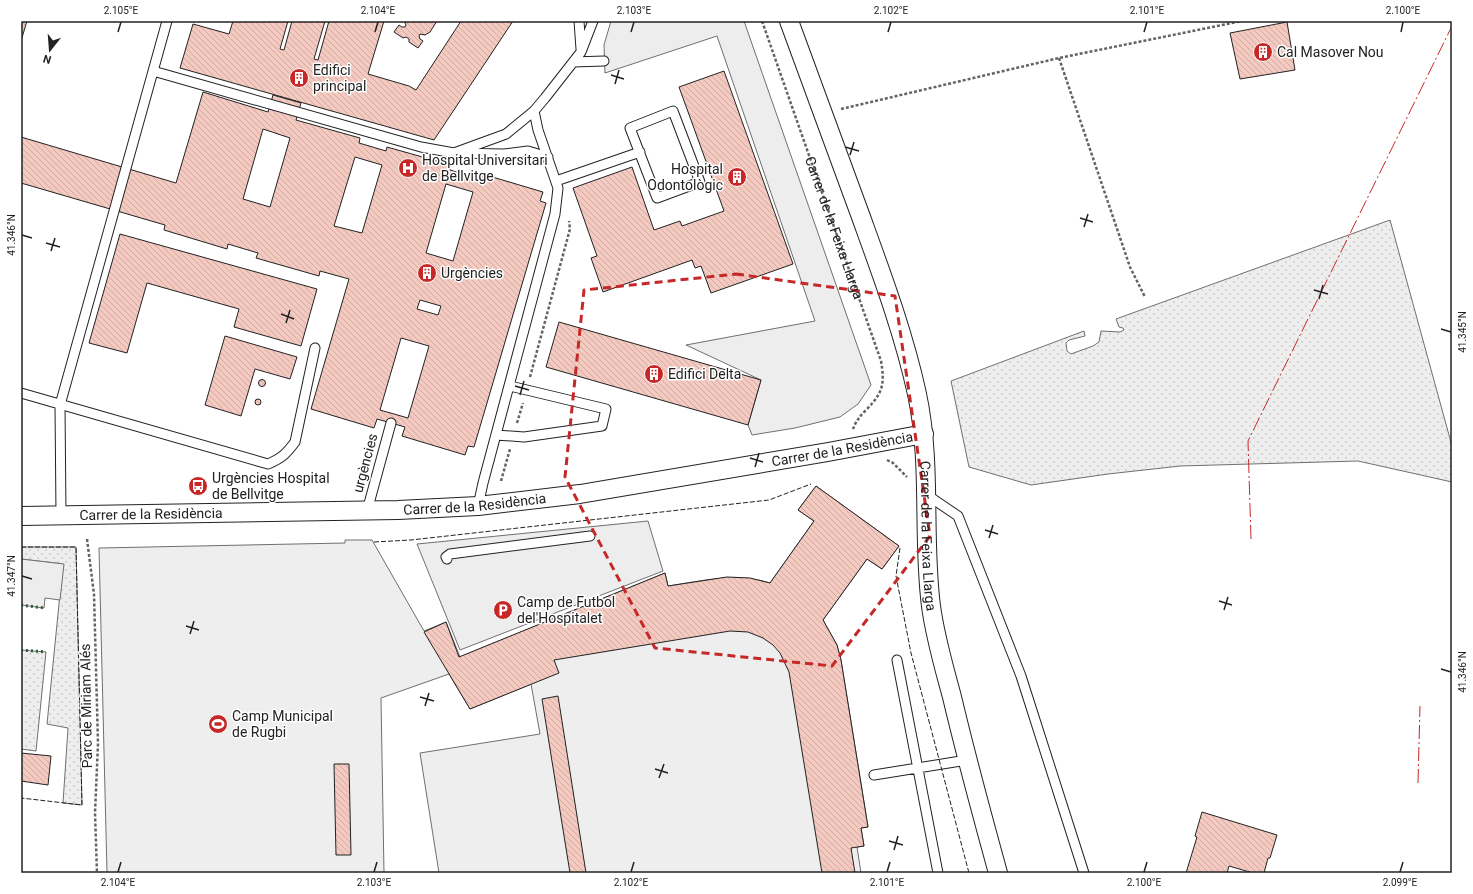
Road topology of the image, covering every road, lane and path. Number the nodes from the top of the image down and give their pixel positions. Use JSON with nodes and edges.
{"nodes":[{"id":1,"x":167,"y":21,"type":"edge"},
{"id":2,"x":579,"y":21,"type":"edge"},
{"id":3,"x":593,"y":21,"type":"edge"},
{"id":4,"x":762,"y":21,"type":"edge"},
{"id":5,"x":789,"y":21,"type":"edge"},
{"id":6,"x":1242,"y":21,"type":"edge"},
{"id":7,"x":581,"y":52,"type":"junction"},
{"id":8,"x":1059,"y":58,"type":"junction"},
{"id":9,"x":604,"y":61,"type":"dead end"},
{"id":10,"x":573,"y":62,"type":"junction"},
{"id":11,"x":153,"y":71,"type":"junction"},
{"id":12,"x":534,"y":111,"type":"junction"},
{"id":13,"x":823,"y":113,"type":"junction"},
{"id":14,"x":640,"y":152,"type":"junction"},
{"id":15,"x":454,"y":153,"type":"junction"},
{"id":16,"x":548,"y":157,"type":"junction"},
{"id":17,"x":556,"y":181,"type":"junction"},
{"id":18,"x":1145,"y":297,"type":"dead end"},
{"id":19,"x":315,"y":348,"type":"dead end"},
{"id":20,"x":510,"y":386,"type":"junction"},
{"id":21,"x":21,"y":393,"type":"edge"},
{"id":22,"x":60,"y":405,"type":"junction"},
{"id":23,"x":391,"y":423,"type":"dead end"},
{"id":24,"x":854,"y":428,"type":"dead end"},
{"id":25,"x":924,"y":434,"type":"junction"},
{"id":26,"x":496,"y":435,"type":"junction"},
{"id":27,"x":927,"y":495,"type":"junction"},
{"id":28,"x":478,"y":506,"type":"junction"},
{"id":29,"x":367,"y":511,"type":"junction"},
{"id":30,"x":61,"y":515,"type":"junction"},
{"id":31,"x":21,"y":516,"type":"edge"},
{"id":32,"x":590,"y":536,"type":"dead end"},
{"id":33,"x":87,"y":539,"type":"dead end"},
{"id":34,"x":447,"y":559,"type":"dead end"},
{"id":35,"x":897,"y":660,"type":"dead end"},
{"id":36,"x":967,"y":760,"type":"junction"},
{"id":37,"x":918,"y":768,"type":"junction"},
{"id":38,"x":874,"y":775,"type":"dead end"},
{"id":39,"x":97,"y":873,"type":"edge"},
{"id":40,"x":938,"y":873,"type":"edge"},
{"id":41,"x":998,"y":873,"type":"edge"},
{"id":42,"x":1084,"y":873,"type":"edge"}],
"edges":[{"from":1,"to":11,"type":"lane"},
{"from":2,"to":7,"type":"lane"},
{"from":3,"to":7,"type":"lane"},
{"from":4,"to":24,"type":"path","name":"Carrer de la Feixa Llarga"},
{"from":5,"to":13,"type":"street","name":"Carrer de la Feixa Llarga"},
{"from":6,"to":8,"type":"path"},
{"from":7,"to":10,"type":"lane"},
{"from":8,"to":13,"type":"path"},
{"from":8,"to":18,"type":"path"},
{"from":9,"to":10,"type":"lane"},
{"from":10,"to":12,"type":"lane"},
{"from":11,"to":15,"type":"lane"},
{"from":11,"to":22,"type":"lane"},
{"from":12,"to":15,"type":"lane"},
{"from":12,"to":16,"type":"lane"},
{"from":13,"to":25,"type":"street","name":"Carrer de la Feixa Llarga"},
{"from":14,"to":14,"type":"lane"},
{"from":14,"to":17,"type":"lane"},
{"from":15,"to":16,"type":"lane"},
{"from":16,"to":17,"type":"lane"},
{"from":17,"to":20,"type":"lane"},
{"from":19,"to":22,"type":"lane"},
{"from":20,"to":26,"type":"lane"},
{"from":20,"to":26,"type":"lane"},
{"from":21,"to":22,"type":"lane"},
{"from":22,"to":30,"type":"lane"},
{"from":23,"to":29,"type":"lane","name":"urgències"},
{"from":25,"to":27,"type":"street","name":"Carrer de la Feixa Llarga"},
{"from":25,"to":28,"type":"street","name":"Carrer de la Residència"},
{"from":26,"to":28,"type":"lane"},
{"from":27,"to":36,"type":"street","name":"Carrer de la Feixa Llarga"},
{"from":27,"to":42,"type":"lane"},
{"from":28,"to":29,"type":"street","name":"Carrer de la Residència"},
{"from":29,"to":30,"type":"street","name":"Carrer de la Residència"},
{"from":30,"to":31,"type":"street","name":"Carrer de la Residència"},
{"from":32,"to":34,"type":"lane"},
{"from":33,"to":39,"type":"path","name":"Parc de Miriam Alés"},
{"from":35,"to":37,"type":"lane"},
{"from":36,"to":37,"type":"lane"},
{"from":36,"to":41,"type":"street","name":"Carrer de la Feixa Llarga"},
{"from":37,"to":38,"type":"lane"},
{"from":37,"to":40,"type":"lane"}]}
